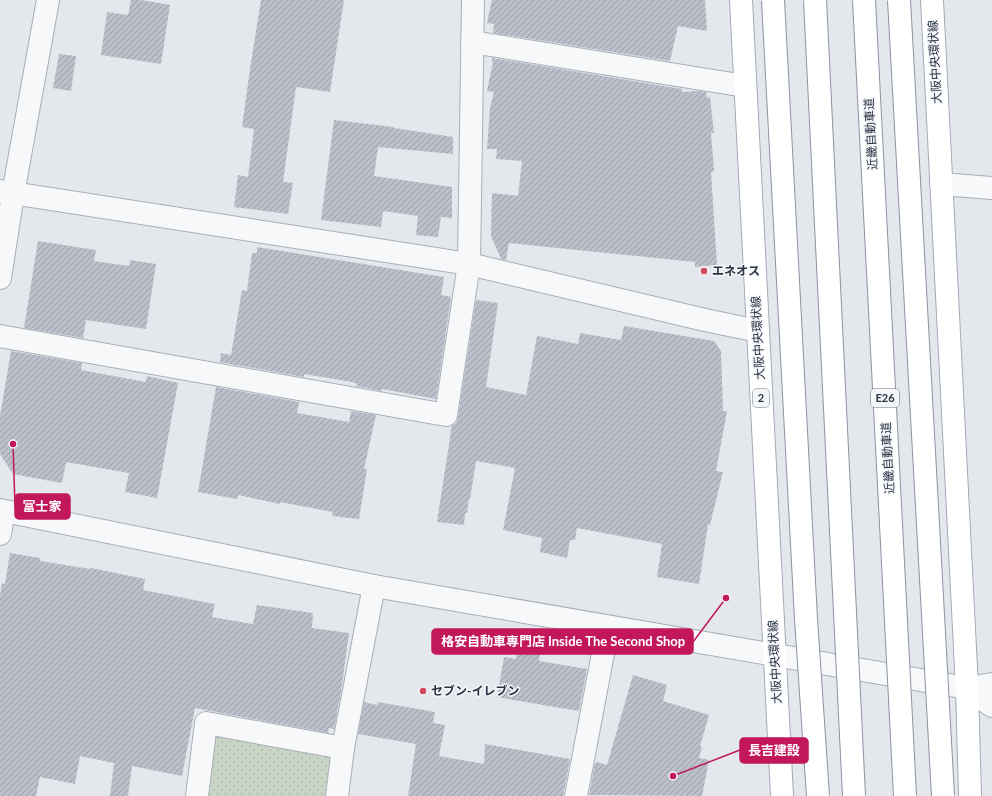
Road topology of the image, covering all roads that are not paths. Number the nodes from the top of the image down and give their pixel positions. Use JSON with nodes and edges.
{"nodes":[{"id":1,"x":48,"y":0,"type":"edge"},
{"id":2,"x":473,"y":0,"type":"edge"},
{"id":3,"x":741,"y":0,"type":"edge"},
{"id":4,"x":773,"y":0,"type":"edge"},
{"id":5,"x":815,"y":0,"type":"edge"},
{"id":6,"x":864,"y":0,"type":"edge"},
{"id":7,"x":899,"y":0,"type":"edge"},
{"id":8,"x":932,"y":0,"type":"edge"},
{"id":9,"x":472,"y":42,"type":"junction"},
{"id":10,"x":745,"y":86,"type":"junction"},
{"id":11,"x":941,"y":184,"type":"junction"},
{"id":12,"x":992,"y":188,"type":"edge"},
{"id":13,"x":7,"y":193,"type":"edge"},
{"id":14,"x":469,"y":264,"type":"junction"},
{"id":15,"x":0,"y":278,"type":"edge"},
{"id":16,"x":758,"y":331,"type":"junction"},
{"id":17,"x":0,"y":336,"type":"edge"},
{"id":18,"x":2,"y":510,"type":"edge"},
{"id":19,"x":0,"y":534,"type":"edge"},
{"id":20,"x":374,"y":586,"type":"junction"},
{"id":21,"x":608,"y":626,"type":"junction"},
{"id":22,"x":774,"y":655,"type":"junction"},
{"id":23,"x":992,"y":684,"type":"edge"},
{"id":24,"x":967,"y":688,"type":"junction"},
{"id":25,"x":992,"y":706,"type":"edge"},
{"id":26,"x":343,"y":748,"type":"junction"},
{"id":27,"x":197,"y":796,"type":"edge"},
{"id":28,"x":337,"y":796,"type":"edge"},
{"id":29,"x":576,"y":796,"type":"edge"},
{"id":30,"x":782,"y":796,"type":"edge"},
{"id":31,"x":818,"y":796,"type":"edge"},
{"id":32,"x":854,"y":796,"type":"edge"},
{"id":33,"x":905,"y":796,"type":"edge"},
{"id":34,"x":943,"y":796,"type":"edge"},
{"id":35,"x":970,"y":796,"type":"edge"}],
"edges":[{"from":1,"to":13,"type":"street"},
{"from":2,"to":9,"type":"street"},
{"from":3,"to":10,"type":"main road","name":"大阪中央環状線","number":"2"},
{"from":4,"to":31,"type":"main road","bridge":true},
{"from":5,"to":32,"type":"main road","bridge":true},
{"from":6,"to":33,"type":"main road","name":"近畿自動車道","number":"E26","bridge":true},
{"from":7,"to":34,"type":"main road","bridge":true},
{"from":8,"to":11,"type":"main road","name":"大阪中央環状線"},
{"from":9,"to":10,"type":"street"},
{"from":9,"to":14,"type":"street"},
{"from":10,"to":16,"type":"main road","name":"大阪中央環状線","number":"2"},
{"from":11,"to":12,"type":"street"},
{"from":11,"to":24,"type":"main road","name":"大阪中央環状線"},
{"from":13,"to":14,"type":"street"},
{"from":13,"to":15,"type":"street"},
{"from":14,"to":16,"type":"street"},
{"from":14,"to":17,"type":"street"},
{"from":16,"to":22,"type":"main road","name":"大阪中央環状線","number":"2"},
{"from":18,"to":19,"type":"street"},
{"from":18,"to":20,"type":"street"},
{"from":20,"to":21,"type":"street"},
{"from":20,"to":26,"type":"street"},
{"from":21,"to":22,"type":"street"},
{"from":21,"to":29,"type":"street"},
{"from":22,"to":24,"type":"street"},
{"from":22,"to":30,"type":"main road","name":"大阪中央環状線","number":"2"},
{"from":23,"to":24,"type":"street"},
{"from":24,"to":25,"type":"street"},
{"from":24,"to":35,"type":"main road","name":"大阪中央環状線"},
{"from":26,"to":27,"type":"street"},
{"from":26,"to":28,"type":"street"}]}
